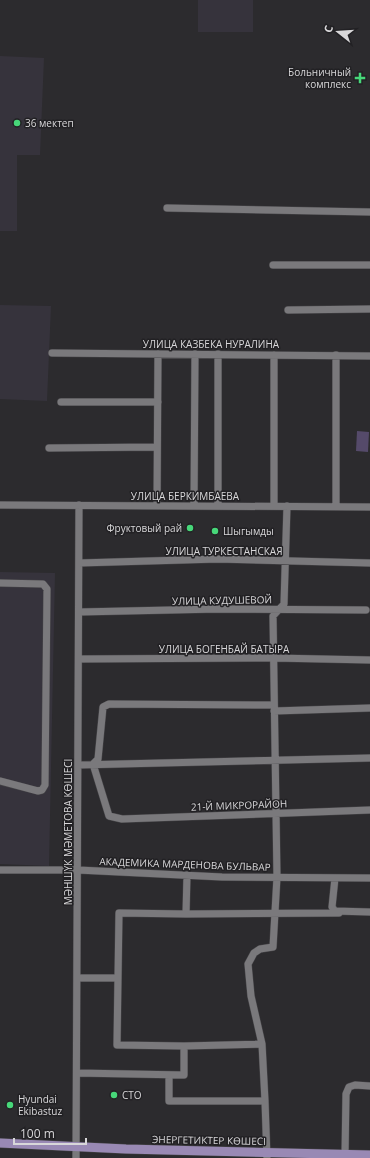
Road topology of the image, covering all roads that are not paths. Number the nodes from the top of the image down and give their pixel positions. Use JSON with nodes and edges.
{"nodes":[{"id":1,"x":168,"y":208,"type":"dead end"},
{"id":2,"x":370,"y":212,"type":"edge"},
{"id":3,"x":273,"y":265,"type":"dead end"},
{"id":4,"x":370,"y":265,"type":"edge"},
{"id":5,"x":370,"y":309,"type":"edge"},
{"id":6,"x":288,"y":310,"type":"dead end"},
{"id":7,"x":52,"y":353,"type":"dead end"},
{"id":8,"x":158,"y":354,"type":"junction"},
{"id":9,"x":195,"y":354,"type":"junction"},
{"id":10,"x":218,"y":354,"type":"junction"},
{"id":11,"x":274,"y":354,"type":"junction"},
{"id":12,"x":336,"y":356,"type":"junction"},
{"id":13,"x":370,"y":356,"type":"edge"},
{"id":14,"x":60,"y":402,"type":"dead end"},
{"id":15,"x":158,"y":402,"type":"junction"},
{"id":16,"x":157,"y":447,"type":"junction"},
{"id":17,"x":49,"y":448,"type":"dead end"},
{"id":18,"x":0,"y":505,"type":"edge"},
{"id":19,"x":79,"y":505,"type":"junction"},
{"id":20,"x":157,"y":506,"type":"junction"},
{"id":21,"x":194,"y":506,"type":"junction"},
{"id":22,"x":218,"y":506,"type":"junction"},
{"id":23,"x":274,"y":506,"type":"junction"},
{"id":24,"x":287,"y":506,"type":"junction"},
{"id":25,"x":336,"y":506,"type":"junction"},
{"id":26,"x":370,"y":507,"type":"edge"},
{"id":27,"x":284,"y":561,"type":"junction"},
{"id":28,"x":79,"y":563,"type":"junction"},
{"id":29,"x":370,"y":563,"type":"edge"},
{"id":30,"x":0,"y":583,"type":"edge"},
{"id":31,"x":281,"y":609,"type":"junction"},
{"id":32,"x":366,"y":610,"type":"dead end"},
{"id":33,"x":79,"y":612,"type":"junction"},
{"id":34,"x":274,"y":658,"type":"junction"},
{"id":35,"x":78,"y":659,"type":"junction"},
{"id":36,"x":370,"y":660,"type":"edge"},
{"id":37,"x":274,"y":708,"type":"junction"},
{"id":38,"x":370,"y":708,"type":"edge"},
{"id":39,"x":370,"y":758,"type":"edge"},
{"id":40,"x":274,"y":760,"type":"junction"},
{"id":41,"x":93,"y":764,"type":"junction"},
{"id":42,"x":78,"y":765,"type":"junction"},
{"id":43,"x":0,"y":780,"type":"edge"},
{"id":44,"x":370,"y":810,"type":"edge"},
{"id":45,"x":276,"y":814,"type":"junction"},
{"id":46,"x":0,"y":870,"type":"edge"},
{"id":47,"x":78,"y":870,"type":"junction"},
{"id":48,"x":187,"y":875,"type":"junction"},
{"id":49,"x":277,"y":877,"type":"junction"},
{"id":50,"x":334,"y":878,"type":"junction"},
{"id":51,"x":370,"y":878,"type":"edge"},
{"id":52,"x":370,"y":912,"type":"edge"},
{"id":53,"x":274,"y":913,"type":"junction"},
{"id":54,"x":339,"y":913,"type":"junction"},
{"id":55,"x":186,"y":914,"type":"junction"},
{"id":56,"x":78,"y":978,"type":"junction"},
{"id":57,"x":118,"y":978,"type":"junction"},
{"id":58,"x":262,"y":1044,"type":"junction"},
{"id":59,"x":184,"y":1046,"type":"junction"},
{"id":60,"x":77,"y":1073,"type":"junction"},
{"id":61,"x":169,"y":1075,"type":"junction"},
{"id":62,"x":370,"y":1086,"type":"edge"},
{"id":63,"x":265,"y":1101,"type":"junction"},
{"id":64,"x":0,"y":1143,"type":"edge"},
{"id":65,"x":76,"y":1146,"type":"junction"},
{"id":66,"x":267,"y":1155,"type":"edge"},
{"id":67,"x":345,"y":1155,"type":"junction"},
{"id":68,"x":370,"y":1155,"type":"edge"},
{"id":69,"x":76,"y":1158,"type":"edge"}],
"edges":[{"from":1,"to":2,"type":"street"},
{"from":3,"to":4,"type":"street"},
{"from":5,"to":6,"type":"street"},
{"from":7,"to":8,"type":"street","name":"УЛИЦА КАЗБЕКА НУРАЛИНА"},
{"from":8,"to":9,"type":"street","name":"УЛИЦА КАЗБЕКА НУРАЛИНА"},
{"from":8,"to":15,"type":"street"},
{"from":9,"to":10,"type":"street","name":"УЛИЦА КАЗБЕКА НУРАЛИНА"},
{"from":9,"to":21,"type":"street"},
{"from":10,"to":11,"type":"street","name":"УЛИЦА КАЗБЕКА НУРАЛИНА"},
{"from":10,"to":22,"type":"street"},
{"from":11,"to":12,"type":"street","name":"УЛИЦА КАЗБЕКА НУРАЛИНА"},
{"from":11,"to":23,"type":"street"},
{"from":12,"to":13,"type":"street","name":"УЛИЦА КАЗБЕКА НУРАЛИНА"},
{"from":12,"to":25,"type":"street"},
{"from":14,"to":15,"type":"street"},
{"from":15,"to":16,"type":"street"},
{"from":16,"to":17,"type":"street"},
{"from":16,"to":20,"type":"street"},
{"from":18,"to":19,"type":"street","name":"УЛИЦА БЕРКИМБАЕВА"},
{"from":19,"to":20,"type":"street","name":"УЛИЦА БЕРКИМБАЕВА"},
{"from":19,"to":28,"type":"street","name":"МӘНШҮК МӘМЕТОВА КӨШЕСІ"},
{"from":20,"to":21,"type":"street","name":"УЛИЦА БЕРКИМБАЕВА"},
{"from":21,"to":22,"type":"street","name":"УЛИЦА БЕРКИМБАЕВА"},
{"from":22,"to":23,"type":"street","name":"УЛИЦА БЕРКИМБАЕВА"},
{"from":23,"to":24,"type":"street","name":"УЛИЦА БЕРКИМБАЕВА"},
{"from":24,"to":25,"type":"street","name":"УЛИЦА БЕРКИМБАЕВА"},
{"from":24,"to":27,"type":"street"},
{"from":25,"to":26,"type":"street","name":"УЛИЦА БЕРКИМБАЕВА"},
{"from":27,"to":28,"type":"street","name":"УЛИЦА ТУРКЕСТАНСКАЯ"},
{"from":27,"to":29,"type":"street","name":"УЛИЦА ТУРКЕСТАНСКАЯ"},
{"from":27,"to":31,"type":"street"},
{"from":28,"to":33,"type":"street","name":"МӘНШҮК МӘМЕТОВА КӨШЕСІ"},
{"from":30,"to":43,"type":"street"},
{"from":31,"to":32,"type":"street","name":"УЛИЦА КУДУШЕВОЙ"},
{"from":31,"to":33,"type":"street","name":"УЛИЦА КУДУШЕВОЙ"},
{"from":31,"to":34,"type":"street"},
{"from":33,"to":35,"type":"street","name":"МӘНШҮК МӘМЕТОВА КӨШЕСІ"},
{"from":34,"to":35,"type":"street","name":"УЛИЦА БОГЕНБАЙ БАТЫРА"},
{"from":34,"to":36,"type":"street","name":"УЛИЦА БОГЕНБАЙ БАТЫРА"},
{"from":34,"to":37,"type":"street"},
{"from":35,"to":42,"type":"street","name":"МӘНШҮК МӘМЕТОВА КӨШЕСІ"},
{"from":37,"to":38,"type":"street"},
{"from":37,"to":40,"type":"street"},
{"from":37,"to":41,"type":"street"},
{"from":39,"to":40,"type":"street"},
{"from":40,"to":41,"type":"street"},
{"from":40,"to":45,"type":"street"},
{"from":41,"to":42,"type":"street"},
{"from":41,"to":45,"type":"street","name":"21-Й МИКРОРАЙОН"},
{"from":42,"to":47,"type":"street","name":"МӘНШҮК МӘМЕТОВА КӨШЕСІ"},
{"from":44,"to":45,"type":"street","name":"21-Й МИКРОРАЙОН"},
{"from":45,"to":49,"type":"street"},
{"from":46,"to":47,"type":"street","name":"АКАДЕМИКА МАРДЕНОВА БУЛЬВАР"},
{"from":47,"to":48,"type":"street","name":"АКАДЕМИКА МАРДЕНОВА БУЛЬВАР"},
{"from":47,"to":56,"type":"street","name":"МӘНШҮК МӘМЕТОВА КӨШЕСІ"},
{"from":48,"to":49,"type":"street","name":"АКАДЕМИКА МАРДЕНОВА БУЛЬВАР"},
{"from":48,"to":55,"type":"street"},
{"from":49,"to":50,"type":"street","name":"АКАДЕМИКА МАРДЕНОВА БУЛЬВАР"},
{"from":49,"to":53,"type":"street"},
{"from":50,"to":51,"type":"street","name":"АКАДЕМИКА МАРДЕНОВА БУЛЬВАР"},
{"from":50,"to":54,"type":"street"},
{"from":52,"to":54,"type":"street"},
{"from":53,"to":54,"type":"street"},
{"from":53,"to":55,"type":"street"},
{"from":53,"to":58,"type":"street"},
{"from":55,"to":57,"type":"street"},
{"from":56,"to":57,"type":"street"},
{"from":56,"to":60,"type":"street","name":"МӘНШҮК МӘМЕТОВА КӨШЕСІ"},
{"from":57,"to":59,"type":"street"},
{"from":58,"to":59,"type":"street"},
{"from":58,"to":63,"type":"street"},
{"from":59,"to":61,"type":"street"},
{"from":60,"to":61,"type":"street"},
{"from":60,"to":65,"type":"street","name":"МӘНШҮК МӘМЕТОВА КӨШЕСІ"},
{"from":61,"to":63,"type":"street"},
{"from":62,"to":67,"type":"street"},
{"from":63,"to":66,"type":"street"},
{"from":64,"to":65,"type":"main road","name":"ЭНЕРГЕТИКТЕР КӨШЕСІ"},
{"from":65,"to":66,"type":"main road","name":"ЭНЕРГЕТИКТЕР КӨШЕСІ"},
{"from":65,"to":69,"type":"street","name":"МӘНШҮК МӘМЕТОВА КӨШЕСІ"},
{"from":66,"to":67,"type":"main road","name":"ЭНЕРГЕТИКТЕР КӨШЕСІ"},
{"from":67,"to":68,"type":"main road","name":"ЭНЕРГЕТИКТЕР КӨШЕСІ"}]}
